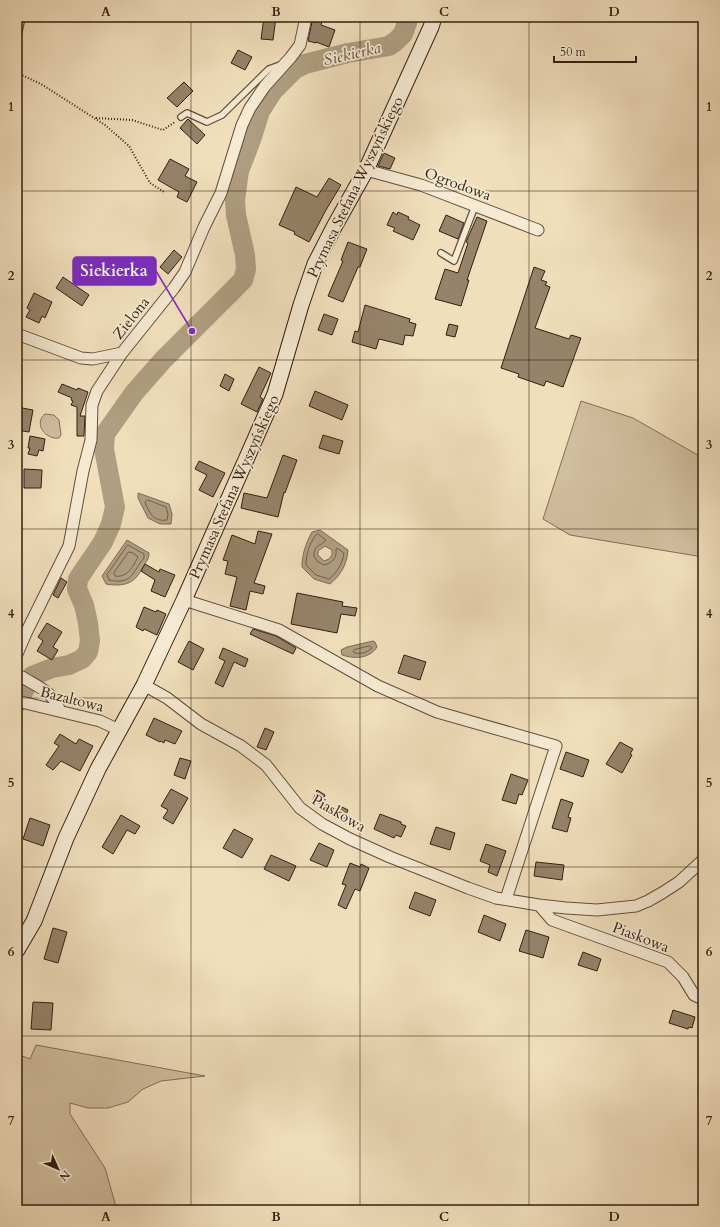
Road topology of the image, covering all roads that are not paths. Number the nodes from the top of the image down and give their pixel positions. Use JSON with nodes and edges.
{"nodes":[{"id":1,"x":22,"y":17,"type":"edge"},
{"id":2,"x":306,"y":17,"type":"edge"},
{"id":3,"x":434,"y":17,"type":"edge"},
{"id":4,"x":17,"y":40,"type":"edge"},
{"id":5,"x":284,"y":63,"type":"junction"},
{"id":6,"x":181,"y":116,"type":"road end"},
{"id":7,"x":366,"y":170,"type":"junction"},
{"id":8,"x":475,"y":206,"type":"junction"},
{"id":9,"x":538,"y":230,"type":"dead end"},
{"id":10,"x":441,"y":253,"type":"dead end"},
{"id":11,"x":17,"y":334,"type":"edge"},
{"id":12,"x":122,"y":354,"type":"junction"},
{"id":13,"x":184,"y":600,"type":"junction"},
{"id":14,"x":17,"y":654,"type":"edge"},
{"id":15,"x":19,"y":677,"type":"edge"},
{"id":16,"x":144,"y":685,"type":"junction"},
{"id":17,"x":17,"y":701,"type":"edge"},
{"id":18,"x":60,"y":711,"type":"junction"},
{"id":19,"x":119,"y":730,"type":"junction"},
{"id":20,"x":703,"y":860,"type":"edge"},
{"id":21,"x":506,"y":899,"type":"junction"},
{"id":22,"x":539,"y":905,"type":"junction"},
{"id":23,"x":17,"y":950,"type":"edge"},
{"id":24,"x":703,"y":999,"type":"edge"}],
"edges":[{"from":1,"to":4,"type":"lane"},
{"from":2,"to":5,"type":"street","name":"Zielona"},
{"from":3,"to":7,"type":"main road","name":"Prymasa Stefana Wyszyńskiego"},
{"from":5,"to":6,"type":"lane"},
{"from":5,"to":12,"type":"street","name":"Zielona"},
{"from":7,"to":8,"type":"street","name":"Ogrodowa"},
{"from":7,"to":13,"type":"main road","name":"Prymasa Stefana Wyszyńskiego"},
{"from":8,"to":9,"type":"street","name":"Ogrodowa"},
{"from":8,"to":10,"type":"lane"},
{"from":11,"to":12,"type":"street"},
{"from":12,"to":14,"type":"street","name":"Zielona"},
{"from":13,"to":16,"type":"main road","name":"Prymasa Stefana Wyszyńskiego"},
{"from":13,"to":21,"type":"street"},
{"from":15,"to":18,"type":"street"},
{"from":16,"to":19,"type":"main road","name":"Prymasa Stefana Wyszyńskiego"},
{"from":16,"to":21,"type":"street","name":"Piaskowa"},
{"from":17,"to":18,"type":"street","name":"Bazaltowa"},
{"from":18,"to":19,"type":"street","name":"Bazaltowa"},
{"from":19,"to":23,"type":"main road","name":"Prymasa Stefana Wyszyńskiego"},
{"from":20,"to":22,"type":"street","name":"Piaskowa"},
{"from":21,"to":22,"type":"street","name":"Piaskowa"},
{"from":22,"to":24,"type":"street","name":"Piaskowa"}]}
